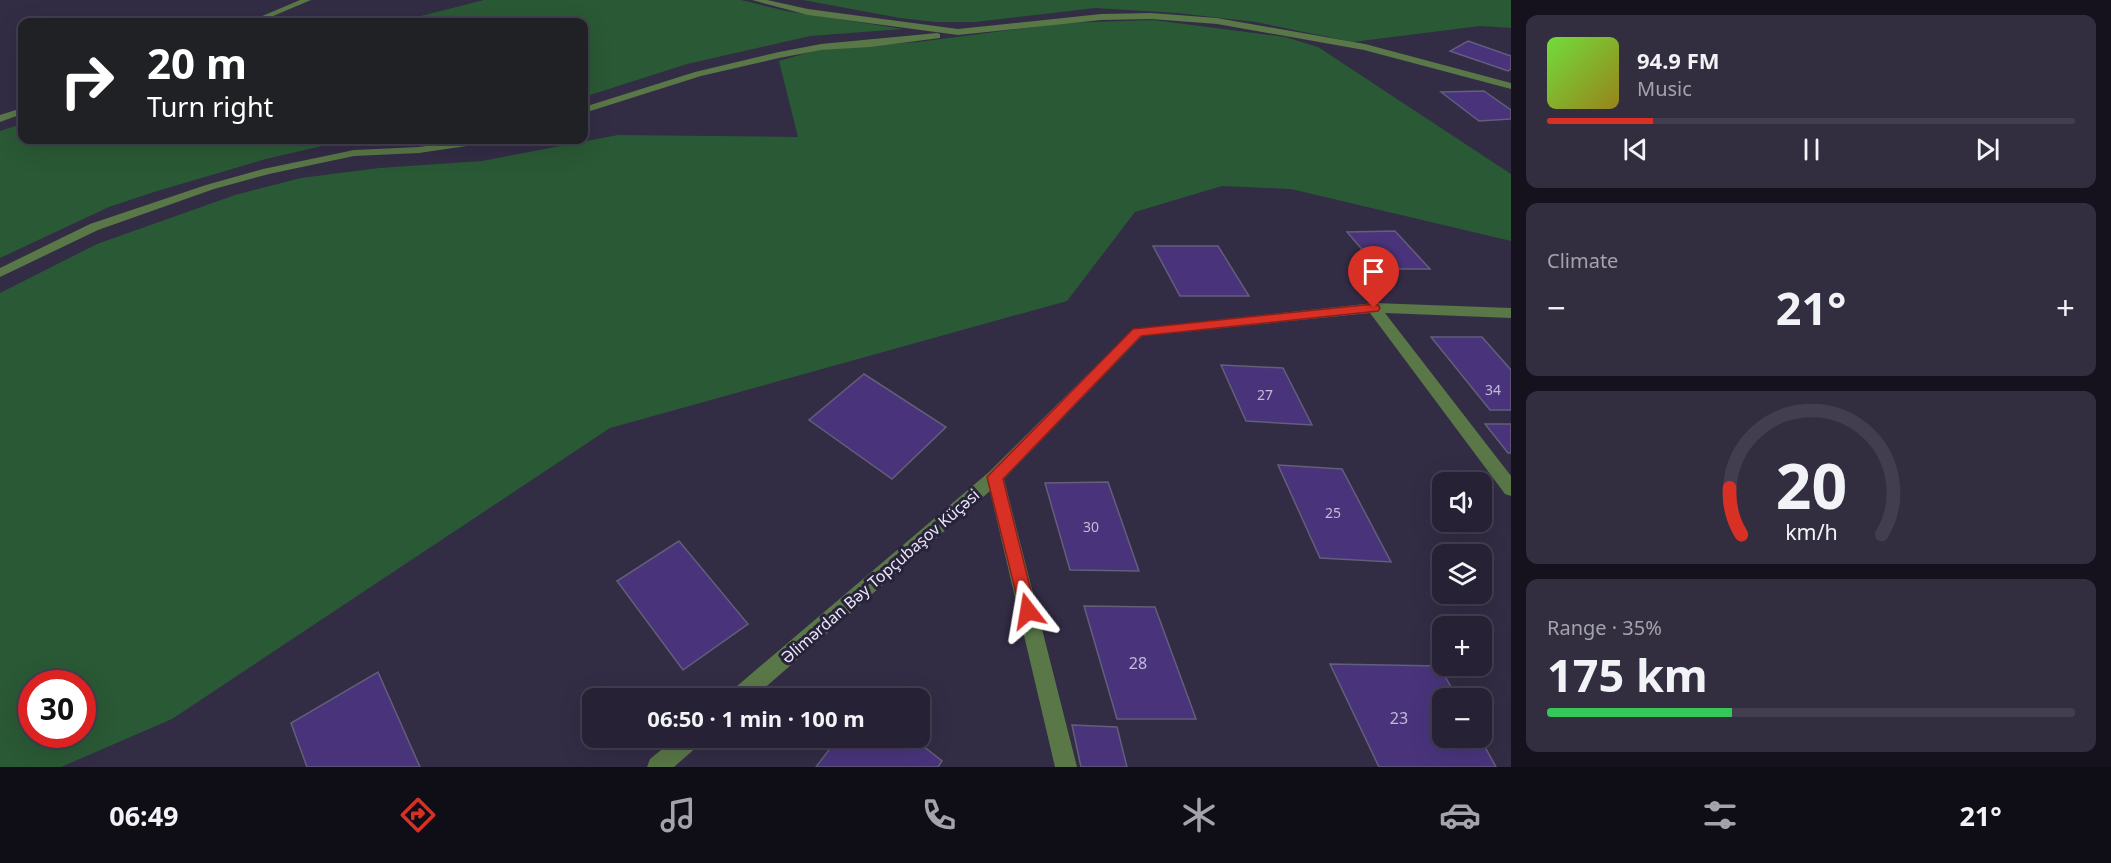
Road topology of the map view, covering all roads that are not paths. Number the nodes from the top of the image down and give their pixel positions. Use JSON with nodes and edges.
{"nodes":[{"id":1,"x":307,"y":0,"type":"edge"},
{"id":2,"x":756,"y":0,"type":"edge"},
{"id":3,"x":262,"y":18,"type":"edge"},
{"id":4,"x":958,"y":32,"type":"junction"},
{"id":5,"x":1511,"y":86,"type":"edge"},
{"id":6,"x":588,"y":109,"type":"edge"},
{"id":7,"x":18,"y":112,"type":"edge"},
{"id":8,"x":0,"y":119,"type":"edge"},
{"id":9,"x":460,"y":144,"type":"edge"},
{"id":10,"x":0,"y":273,"type":"edge"},
{"id":11,"x":1374,"y":308,"type":"junction"},
{"id":12,"x":1511,"y":313,"type":"edge"},
{"id":13,"x":995,"y":477,"type":"junction"},
{"id":14,"x":1511,"y":489,"type":"edge"},
{"id":15,"x":750,"y":688,"type":"edge"},
{"id":16,"x":680,"y":748,"type":"edge"},
{"id":17,"x":658,"y":767,"type":"edge"},
{"id":18,"x":1066,"y":767,"type":"edge"}],
"edges":[{"from":1,"to":3,"type":"street"},
{"from":2,"to":4,"type":"street"},
{"from":4,"to":5,"type":"street"},
{"from":4,"to":6,"type":"street"},
{"from":7,"to":8,"type":"street"},
{"from":9,"to":10,"type":"street"},
{"from":11,"to":12,"type":"street","name":"Əlimərdan Bəy Topçubaşov Küçəsi"},
{"from":11,"to":13,"type":"street","name":"Əlimərdan Bəy Topçubaşov Küçəsi"},
{"from":11,"to":14,"type":"street"},
{"from":13,"to":15,"type":"street","name":"Əlimərdan Bəy Topçubaşov Küçəsi"},
{"from":13,"to":18,"type":"street"},
{"from":16,"to":17,"type":"street"}]}
